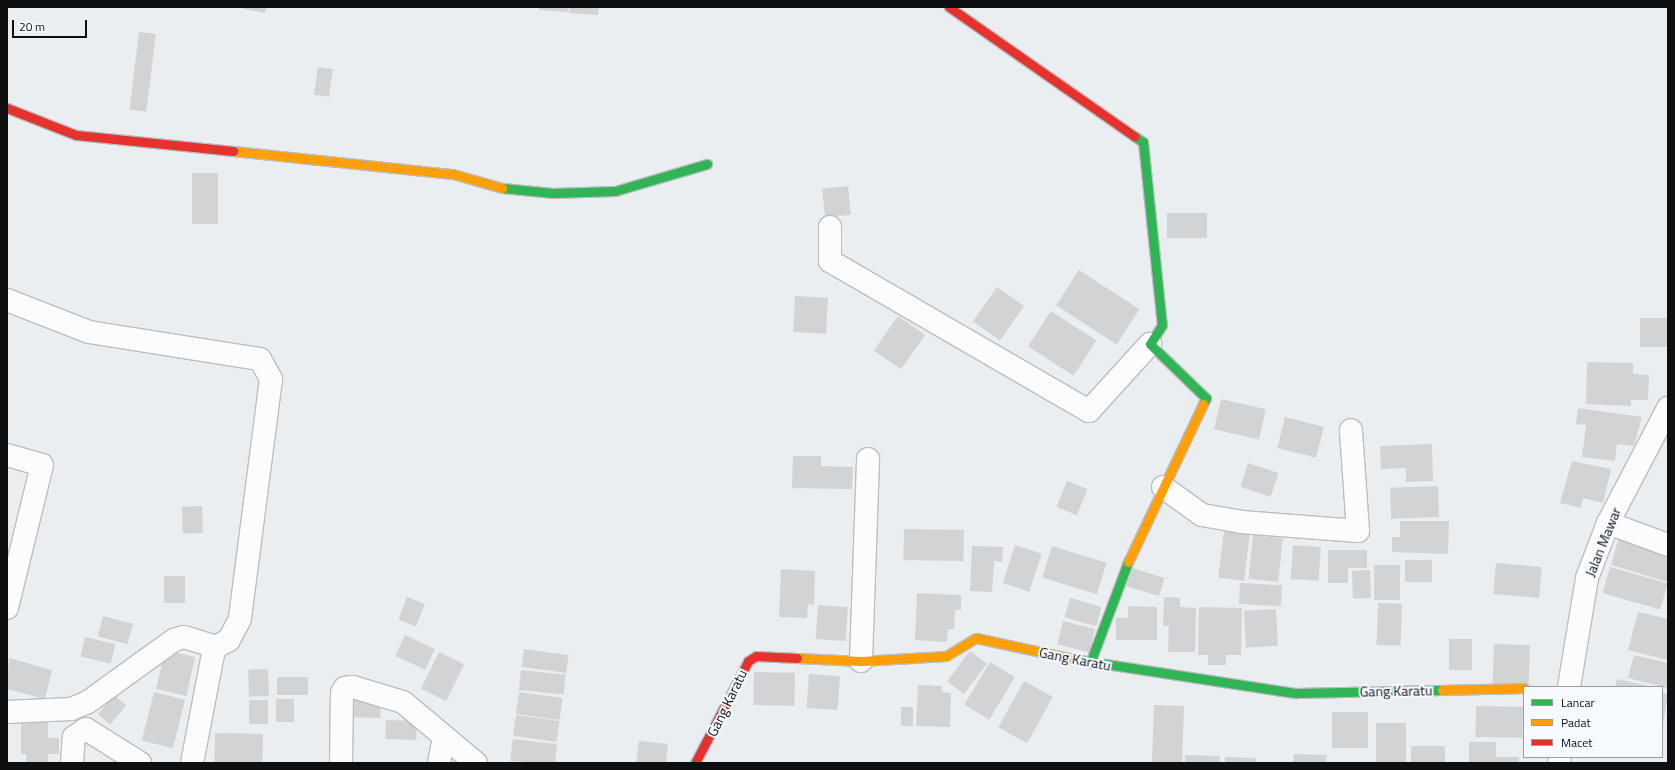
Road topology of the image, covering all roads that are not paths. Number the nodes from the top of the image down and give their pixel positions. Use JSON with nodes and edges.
{"nodes":[{"id":1,"x":949,"y":7,"type":"edge"},
{"id":2,"x":7,"y":108,"type":"edge"},
{"id":3,"x":707,"y":164,"type":"dead end"},
{"id":4,"x":830,"y":227,"type":"dead end"},
{"id":5,"x":7,"y":300,"type":"edge"},
{"id":6,"x":1150,"y":344,"type":"junction"},
{"id":7,"x":1668,"y":408,"type":"edge"},
{"id":8,"x":1351,"y":430,"type":"dead end"},
{"id":9,"x":7,"y":455,"type":"edge"},
{"id":10,"x":868,"y":459,"type":"dead end"},
{"id":11,"x":1163,"y":487,"type":"junction"},
{"id":12,"x":1608,"y":523,"type":"junction"},
{"id":13,"x":1668,"y":545,"type":"edge"},
{"id":14,"x":7,"y":608,"type":"edge"},
{"id":15,"x":216,"y":647,"type":"junction"},
{"id":16,"x":861,"y":661,"type":"junction"},
{"id":17,"x":1090,"y":663,"type":"junction"},
{"id":18,"x":1569,"y":686,"type":"edge"},
{"id":19,"x":1523,"y":688,"type":"edge"},
{"id":20,"x":71,"y":709,"type":"junction"},
{"id":21,"x":7,"y":712,"type":"edge"},
{"id":22,"x":86,"y":729,"type":"junction"},
{"id":23,"x":444,"y":738,"type":"junction"},
{"id":24,"x":72,"y":763,"type":"edge"},
{"id":25,"x":140,"y":763,"type":"edge"},
{"id":26,"x":192,"y":763,"type":"edge"},
{"id":27,"x":341,"y":763,"type":"edge"},
{"id":28,"x":439,"y":763,"type":"edge"},
{"id":29,"x":476,"y":763,"type":"edge"},
{"id":30,"x":694,"y":763,"type":"edge"}],
"edges":[{"from":1,"to":6,"type":"street"},
{"from":2,"to":3,"type":"street"},
{"from":4,"to":6,"type":"street"},
{"from":5,"to":15,"type":"street"},
{"from":6,"to":11,"type":"street"},
{"from":7,"to":12,"type":"street","name":"Jalan Mawar"},
{"from":8,"to":11,"type":"street"},
{"from":9,"to":14,"type":"street"},
{"from":10,"to":16,"type":"street"},
{"from":11,"to":17,"type":"street"},
{"from":12,"to":13,"type":"street"},
{"from":12,"to":18,"type":"street","name":"Jalan Mawar"},
{"from":15,"to":20,"type":"street"},
{"from":15,"to":26,"type":"street"},
{"from":16,"to":17,"type":"street","name":"Gang Karatu"},
{"from":16,"to":30,"type":"street","name":"Gang Karatu"},
{"from":17,"to":19,"type":"street","name":"Gang Karatu"},
{"from":20,"to":21,"type":"street"},
{"from":20,"to":22,"type":"street"},
{"from":22,"to":24,"type":"street"},
{"from":22,"to":25,"type":"street"},
{"from":23,"to":27,"type":"street"},
{"from":23,"to":28,"type":"street"},
{"from":23,"to":29,"type":"street"}]}
